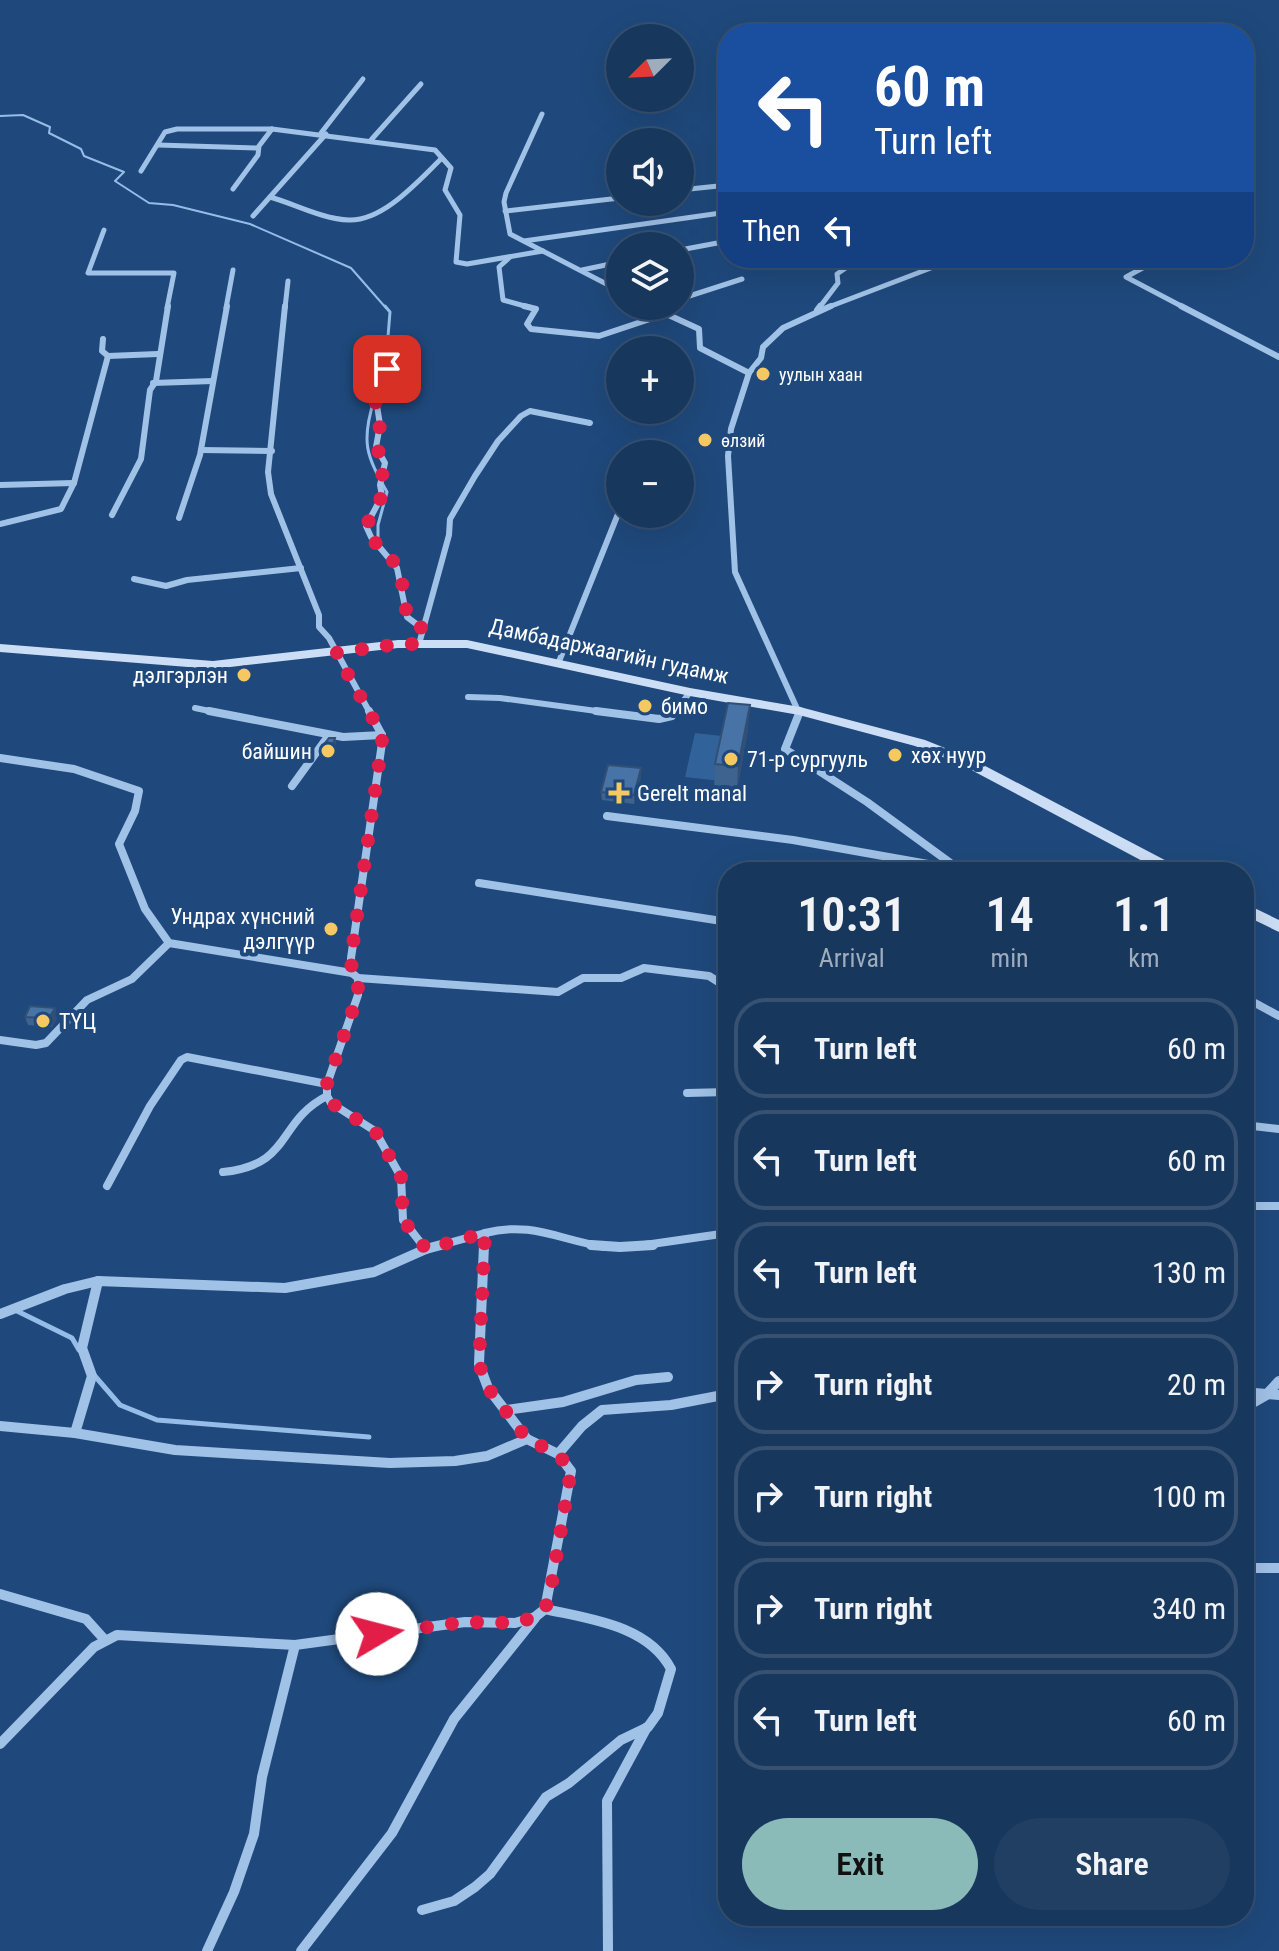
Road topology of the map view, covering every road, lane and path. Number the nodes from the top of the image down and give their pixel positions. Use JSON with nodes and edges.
{"nodes":[{"id":1,"x":363,"y":79,"type":"dead end"},
{"id":2,"x":421,"y":84,"type":"dead end"},
{"id":3,"x":542,"y":114,"type":"dead end"},
{"id":4,"x":272,"y":129,"type":"junction"},
{"id":5,"x":324,"y":133,"type":"junction"},
{"id":6,"x":371,"y":140,"type":"junction"},
{"id":7,"x":158,"y":145,"type":"junction"},
{"id":8,"x":258,"y":148,"type":"junction"},
{"id":9,"x":442,"y":158,"type":"junction"},
{"id":10,"x":141,"y":171,"type":"dead end"},
{"id":11,"x":718,"y":186,"type":"edge"},
{"id":12,"x":233,"y":189,"type":"dead end"},
{"id":13,"x":694,"y":189,"type":"edge"},
{"id":14,"x":270,"y":197,"type":"junction"},
{"id":15,"x":606,"y":200,"type":"edge"},
{"id":16,"x":505,"y":211,"type":"junction"},
{"id":17,"x":718,"y":213,"type":"edge"},
{"id":18,"x":253,"y":216,"type":"dead end"},
{"id":19,"x":104,"y":230,"type":"dead end"},
{"id":20,"x":523,"y":241,"type":"junction"},
{"id":21,"x":718,"y":243,"type":"edge"},
{"id":22,"x":694,"y":247,"type":"edge"},
{"id":23,"x":543,"y":251,"type":"junction"},
{"id":24,"x":511,"y":257,"type":"junction"},
{"id":25,"x":606,"y":265,"type":"edge"},
{"id":26,"x":846,"y":268,"type":"edge"},
{"id":27,"x":931,"y":268,"type":"edge"},
{"id":28,"x":1143,"y":268,"type":"edge"},
{"id":29,"x":233,"y":270,"type":"dead end"},
{"id":30,"x":582,"y":271,"type":"junction"},
{"id":31,"x":742,"y":279,"type":"dead end"},
{"id":32,"x":288,"y":281,"type":"dead end"},
{"id":33,"x":606,"y":284,"type":"edge"},
{"id":34,"x":694,"y":294,"type":"edge"},
{"id":35,"x":815,"y":312,"type":"junction"},
{"id":36,"x":647,"y":320,"type":"edge"},
{"id":37,"x":679,"y":320,"type":"edge"},
{"id":38,"x":103,"y":339,"type":"dead end"},
{"id":39,"x":158,"y":354,"type":"junction"},
{"id":40,"x":108,"y":356,"type":"junction"},
{"id":41,"x":1279,"y":357,"type":"edge"},
{"id":42,"x":395,"y":367,"type":"dead end"},
{"id":43,"x":749,"y":373,"type":"junction"},
{"id":44,"x":213,"y":381,"type":"junction"},
{"id":45,"x":152,"y":383,"type":"junction"},
{"id":46,"x":590,"y":423,"type":"dead end"},
{"id":47,"x":201,"y":450,"type":"junction"},
{"id":48,"x":272,"y":451,"type":"junction"},
{"id":49,"x":74,"y":483,"type":"junction"},
{"id":50,"x":0,"y":485,"type":"edge"},
{"id":51,"x":112,"y":515,"type":"dead end"},
{"id":52,"x":179,"y":518,"type":"dead end"},
{"id":53,"x":0,"y":524,"type":"edge"},
{"id":54,"x":612,"y":528,"type":"edge"},
{"id":55,"x":301,"y":568,"type":"junction"},
{"id":56,"x":134,"y":579,"type":"dead end"},
{"id":57,"x":421,"y":637,"type":"junction"},
{"id":58,"x":0,"y":648,"type":"edge"},
{"id":59,"x":336,"y":653,"type":"junction"},
{"id":60,"x":558,"y":664,"type":"junction"},
{"id":61,"x":690,"y":692,"type":"junction"},
{"id":62,"x":468,"y":697,"type":"dead end"},
{"id":63,"x":195,"y":708,"type":"dead end"},
{"id":64,"x":800,"y":711,"type":"junction"},
{"id":65,"x":329,"y":735,"type":"junction"},
{"id":66,"x":382,"y":735,"type":"junction"},
{"id":67,"x":0,"y":758,"type":"edge"},
{"id":68,"x":292,"y":786,"type":"dead end"},
{"id":69,"x":607,"y":816,"type":"dead end"},
{"id":70,"x":913,"y":862,"type":"edge"},
{"id":71,"x":950,"y":862,"type":"edge"},
{"id":72,"x":1156,"y":862,"type":"edge"},
{"id":73,"x":479,"y":883,"type":"dead end"},
{"id":74,"x":1254,"y":913,"type":"edge"},
{"id":75,"x":718,"y":920,"type":"edge"},
{"id":76,"x":1279,"y":927,"type":"edge"},
{"id":77,"x":169,"y":943,"type":"junction"},
{"id":78,"x":355,"y":976,"type":"junction"},
{"id":79,"x":718,"y":982,"type":"edge"},
{"id":80,"x":1254,"y":1003,"type":"edge"},
{"id":81,"x":1279,"y":1016,"type":"edge"},
{"id":82,"x":0,"y":1040,"type":"edge"},
{"id":83,"x":327,"y":1084,"type":"junction"},
{"id":84,"x":718,"y":1092,"type":"edge"},
{"id":85,"x":687,"y":1093,"type":"dead end"},
{"id":86,"x":327,"y":1096,"type":"junction"},
{"id":87,"x":1254,"y":1126,"type":"edge"},
{"id":88,"x":1279,"y":1129,"type":"edge"},
{"id":89,"x":223,"y":1172,"type":"dead end"},
{"id":90,"x":107,"y":1186,"type":"dead end"},
{"id":91,"x":1254,"y":1206,"type":"edge"},
{"id":92,"x":1279,"y":1206,"type":"edge"},
{"id":93,"x":485,"y":1233,"type":"junction"},
{"id":94,"x":718,"y":1234,"type":"edge"},
{"id":95,"x":426,"y":1249,"type":"junction"},
{"id":96,"x":98,"y":1281,"type":"junction"},
{"id":97,"x":0,"y":1314,"type":"edge"},
{"id":98,"x":668,"y":1377,"type":"dead end"},
{"id":99,"x":1279,"y":1381,"type":"edge"},
{"id":100,"x":1254,"y":1394,"type":"edge"},
{"id":101,"x":1279,"y":1395,"type":"edge"},
{"id":102,"x":718,"y":1396,"type":"edge"},
{"id":103,"x":1265,"y":1396,"type":"junction"},
{"id":104,"x":1254,"y":1402,"type":"edge"},
{"id":105,"x":506,"y":1410,"type":"junction"},
{"id":106,"x":0,"y":1426,"type":"edge"},
{"id":107,"x":75,"y":1433,"type":"junction"},
{"id":108,"x":527,"y":1439,"type":"junction"},
{"id":109,"x":558,"y":1454,"type":"junction"},
{"id":110,"x":1254,"y":1568,"type":"edge"},
{"id":111,"x":1279,"y":1568,"type":"edge"},
{"id":112,"x":0,"y":1594,"type":"edge"},
{"id":113,"x":540,"y":1613,"type":"junction"},
{"id":114,"x":104,"y":1639,"type":"junction"},
{"id":115,"x":295,"y":1645,"type":"junction"},
{"id":116,"x":648,"y":1727,"type":"junction"},
{"id":117,"x":0,"y":1744,"type":"edge"},
{"id":118,"x":422,"y":1910,"type":"dead end"},
{"id":119,"x":207,"y":1951,"type":"edge"},
{"id":120,"x":301,"y":1951,"type":"edge"},
{"id":121,"x":608,"y":1951,"type":"edge"}],
"edges":[{"from":1,"to":5,"type":"street"},
{"from":2,"to":6,"type":"street"},
{"from":3,"to":16,"type":"street"},
{"from":4,"to":5,"type":"street"},
{"from":4,"to":7,"type":"street"},
{"from":4,"to":8,"type":"street"},
{"from":5,"to":6,"type":"street"},
{"from":5,"to":14,"type":"street"},
{"from":6,"to":9,"type":"street"},
{"from":7,"to":8,"type":"street"},
{"from":7,"to":10,"type":"street"},
{"from":8,"to":12,"type":"street"},
{"from":9,"to":14,"type":"street"},
{"from":9,"to":24,"type":"street"},
{"from":11,"to":13,"type":"street"},
{"from":14,"to":18,"type":"street"},
{"from":15,"to":16,"type":"street"},
{"from":16,"to":20,"type":"street"},
{"from":17,"to":20,"type":"street"},
{"from":19,"to":39,"type":"street"},
{"from":20,"to":23,"type":"street"},
{"from":21,"to":22,"type":"street"},
{"from":23,"to":24,"type":"street"},
{"from":23,"to":30,"type":"street"},
{"from":24,"to":36,"type":"street"},
{"from":25,"to":30,"type":"street"},
{"from":26,"to":35,"type":"street"},
{"from":27,"to":35,"type":"street"},
{"from":28,"to":41,"type":"street"},
{"from":29,"to":44,"type":"street"},
{"from":30,"to":33,"type":"street"},
{"from":31,"to":34,"type":"street"},
{"from":32,"to":48,"type":"street"},
{"from":35,"to":43,"type":"street"},
{"from":37,"to":43,"type":"street"},
{"from":38,"to":40,"type":"street"},
{"from":39,"to":40,"type":"street"},
{"from":39,"to":45,"type":"street"},
{"from":40,"to":49,"type":"street"},
{"from":42,"to":57,"type":"street"},
{"from":43,"to":64,"type":"street"},
{"from":44,"to":45,"type":"street"},
{"from":44,"to":47,"type":"street"},
{"from":45,"to":51,"type":"street"},
{"from":46,"to":57,"type":"street"},
{"from":47,"to":48,"type":"street"},
{"from":47,"to":52,"type":"street"},
{"from":48,"to":55,"type":"street"},
{"from":49,"to":50,"type":"street"},
{"from":49,"to":53,"type":"street"},
{"from":54,"to":60,"type":"street"},
{"from":55,"to":56,"type":"street"},
{"from":55,"to":59,"type":"street"},
{"from":57,"to":59,"type":"main road","name":"Дамбадаржаагийн гудамж"},
{"from":57,"to":60,"type":"main road","name":"Дамбадаржаагийн гудамж"},
{"from":58,"to":59,"type":"main road","name":"Дамбадаржаагийн гудамж"},
{"from":59,"to":66,"type":"street"},
{"from":60,"to":61,"type":"main road","name":"Дамбадаржаагийн гудамж"},
{"from":61,"to":62,"type":"street"},
{"from":61,"to":64,"type":"main road","name":"Дамбадаржаагийн гудамж"},
{"from":63,"to":65,"type":"street"},
{"from":64,"to":71,"type":"street"},
{"from":64,"to":72,"type":"main road","name":"Дамбадаржаагийн гудамж"},
{"from":65,"to":66,"type":"street"},
{"from":65,"to":68,"type":"street"},
{"from":66,"to":78,"type":"street"},
{"from":67,"to":77,"type":"street"},
{"from":69,"to":70,"type":"street"},
{"from":73,"to":75,"type":"street"},
{"from":74,"to":76,"type":"main road"},
{"from":77,"to":78,"type":"street"},
{"from":77,"to":82,"type":"street"},
{"from":78,"to":79,"type":"street"},
{"from":78,"to":83,"type":"street"},
{"from":80,"to":81,"type":"street"},
{"from":83,"to":86,"type":"street"},
{"from":83,"to":90,"type":"street"},
{"from":84,"to":85,"type":"street"},
{"from":86,"to":89,"type":"street"},
{"from":86,"to":95,"type":"street"},
{"from":87,"to":88,"type":"street"},
{"from":91,"to":92,"type":"street"},
{"from":93,"to":94,"type":"street"},
{"from":93,"to":95,"type":"street"},
{"from":93,"to":105,"type":"street"},
{"from":95,"to":96,"type":"street"},
{"from":96,"to":97,"type":"street"},
{"from":96,"to":107,"type":"street"},
{"from":98,"to":105,"type":"street"},
{"from":99,"to":103,"type":"street"},
{"from":100,"to":103,"type":"street"},
{"from":101,"to":103,"type":"street"},
{"from":102,"to":109,"type":"street"},
{"from":103,"to":104,"type":"street"},
{"from":105,"to":108,"type":"street"},
{"from":106,"to":107,"type":"street"},
{"from":107,"to":108,"type":"street"},
{"from":108,"to":109,"type":"street"},
{"from":109,"to":113,"type":"street"},
{"from":110,"to":111,"type":"street"},
{"from":112,"to":114,"type":"street"},
{"from":113,"to":115,"type":"street"},
{"from":113,"to":116,"type":"street"},
{"from":113,"to":120,"type":"street"},
{"from":114,"to":115,"type":"street"},
{"from":114,"to":117,"type":"street"},
{"from":115,"to":119,"type":"street"},
{"from":116,"to":118,"type":"street"},
{"from":116,"to":121,"type":"street"}]}
